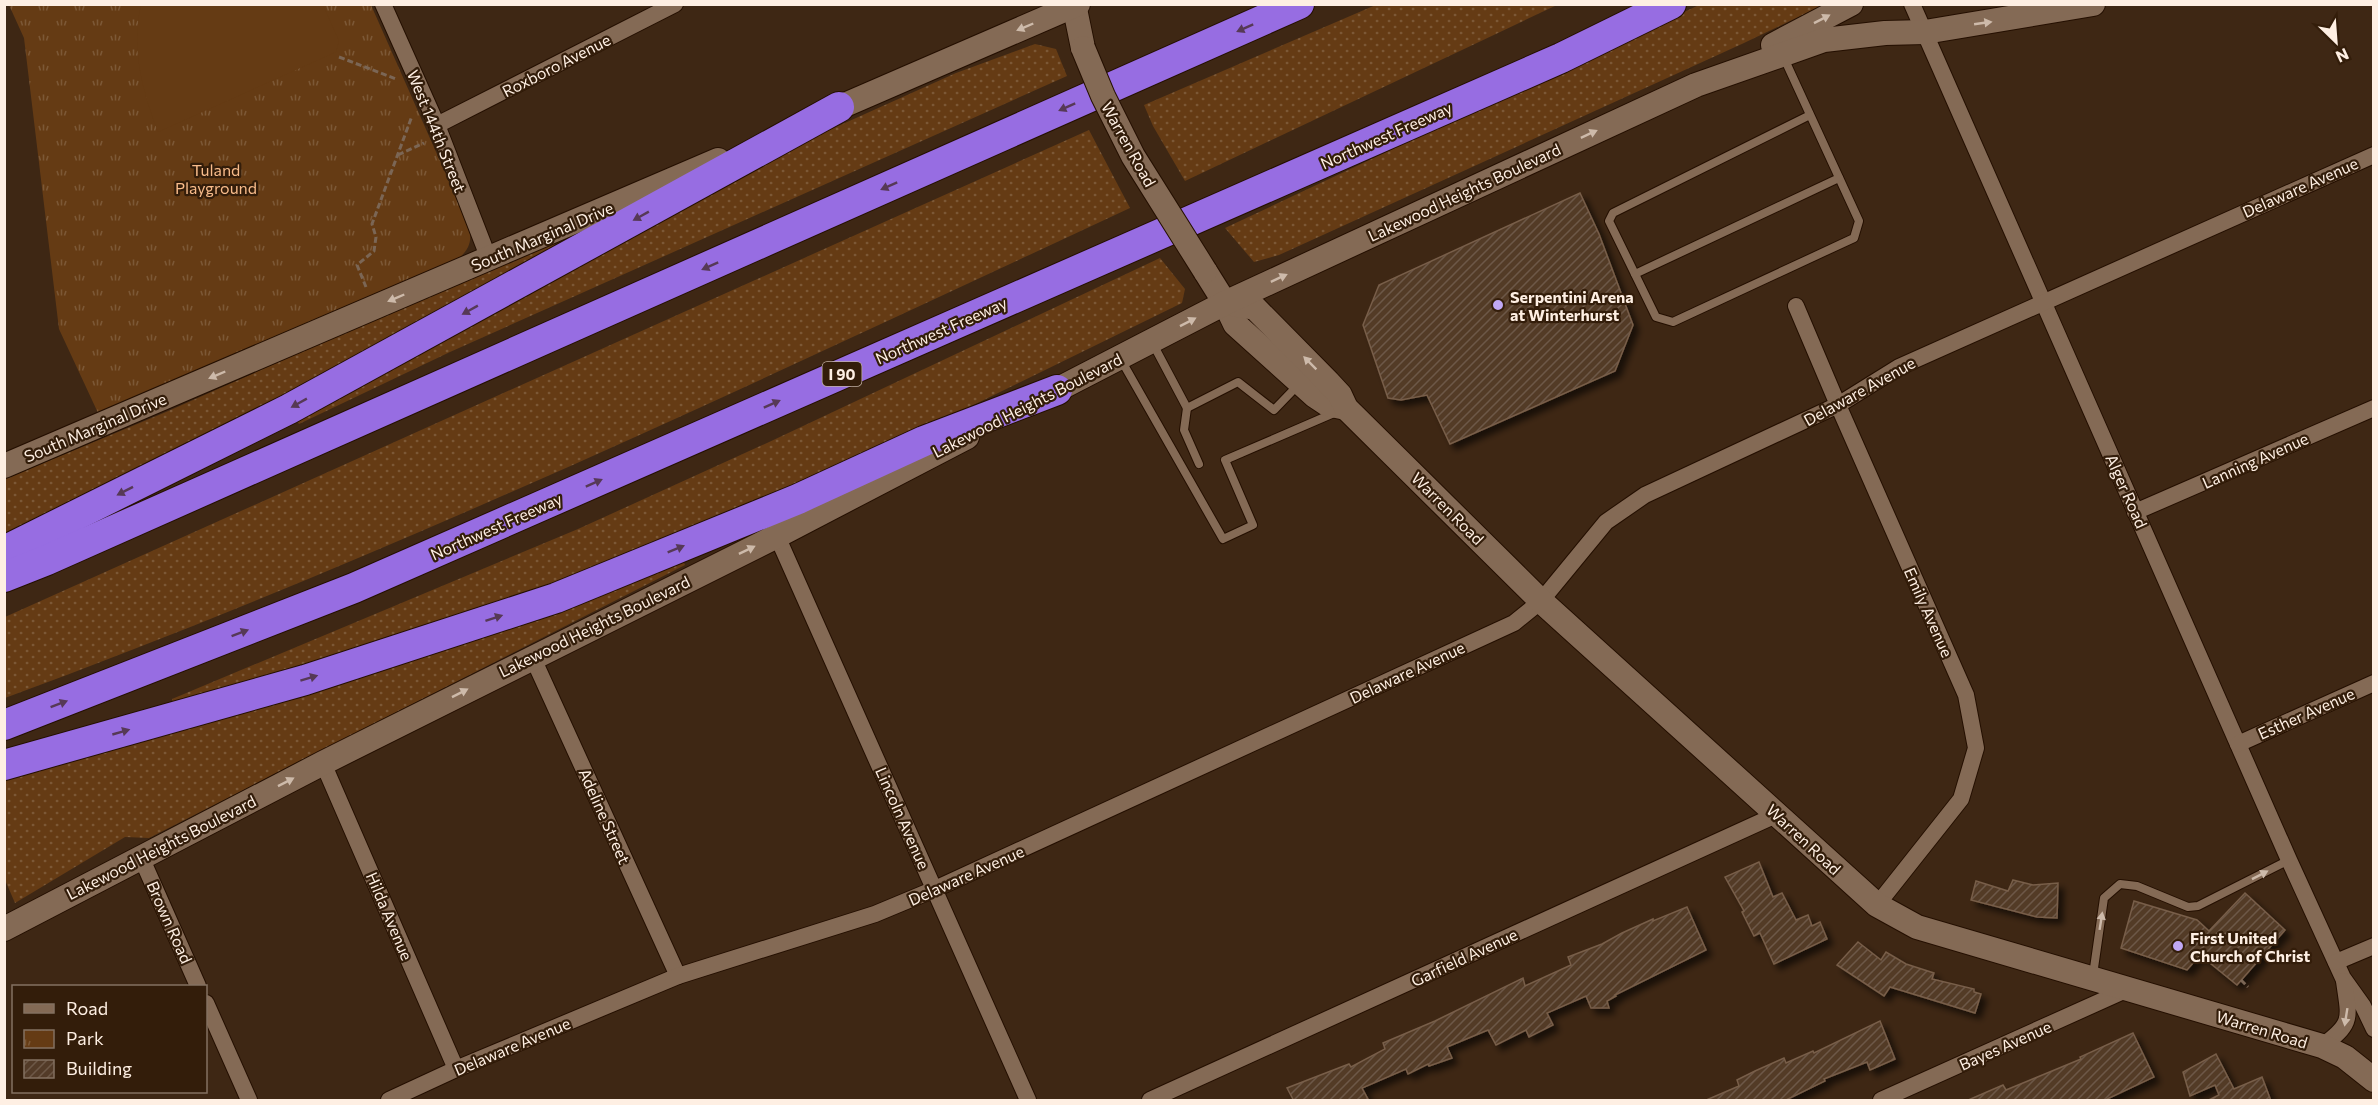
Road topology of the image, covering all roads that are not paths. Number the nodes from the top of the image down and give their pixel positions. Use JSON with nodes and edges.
{"nodes":[{"id":1,"x":383,"y":4,"type":"edge"},
{"id":2,"x":675,"y":4,"type":"edge"},
{"id":3,"x":1299,"y":4,"type":"edge"},
{"id":4,"x":1671,"y":4,"type":"edge"},
{"id":5,"x":1851,"y":4,"type":"edge"},
{"id":6,"x":1912,"y":4,"type":"edge"},
{"id":7,"x":2093,"y":4,"type":"edge"},
{"id":8,"x":1076,"y":5,"type":"edge"},
{"id":9,"x":1925,"y":32,"type":"junction"},
{"id":10,"x":1782,"y":55,"type":"junction"},
{"id":11,"x":1696,"y":85,"type":"junction"},
{"id":12,"x":839,"y":107,"type":"junction"},
{"id":13,"x":1810,"y":115,"type":"junction"},
{"id":14,"x":436,"y":125,"type":"junction"},
{"id":15,"x":2373,"y":154,"type":"edge"},
{"id":16,"x":1839,"y":178,"type":"junction"},
{"id":17,"x":489,"y":259,"type":"junction"},
{"id":18,"x":1635,"y":274,"type":"junction"},
{"id":19,"x":2044,"y":302,"type":"junction"},
{"id":20,"x":1226,"y":303,"type":"junction"},
{"id":21,"x":1796,"y":306,"type":"dead end"},
{"id":22,"x":1151,"y":341,"type":"junction"},
{"id":23,"x":1120,"y":357,"type":"junction"},
{"id":24,"x":1300,"y":382,"type":"junction"},
{"id":25,"x":1057,"y":390,"type":"junction"},
{"id":26,"x":1838,"y":405,"type":"junction"},
{"id":27,"x":1187,"y":408,"type":"junction"},
{"id":28,"x":1346,"y":408,"type":"junction"},
{"id":29,"x":2373,"y":408,"type":"edge"},
{"id":30,"x":1199,"y":464,"type":"dead end"},
{"id":31,"x":4,"y":466,"type":"edge"},
{"id":32,"x":2136,"y":512,"type":"junction"},
{"id":33,"x":777,"y":536,"type":"junction"},
{"id":34,"x":4,"y":551,"type":"edge"},
{"id":35,"x":4,"y":577,"type":"edge"},
{"id":36,"x":1541,"y":601,"type":"junction"},
{"id":37,"x":532,"y":656,"type":"junction"},
{"id":38,"x":2373,"y":683,"type":"edge"},
{"id":39,"x":4,"y":725,"type":"edge"},
{"id":40,"x":2238,"y":744,"type":"junction"},
{"id":41,"x":323,"y":763,"type":"junction"},
{"id":42,"x":4,"y":765,"type":"edge"},
{"id":43,"x":1778,"y":814,"type":"junction"},
{"id":44,"x":141,"y":857,"type":"junction"},
{"id":45,"x":2289,"y":860,"type":"junction"},
{"id":46,"x":935,"y":890,"type":"junction"},
{"id":47,"x":1877,"y":905,"type":"junction"},
{"id":48,"x":4,"y":929,"type":"edge"},
{"id":49,"x":2373,"y":946,"type":"edge"},
{"id":50,"x":2340,"y":970,"type":"junction"},
{"id":51,"x":678,"y":976,"type":"junction"},
{"id":52,"x":2092,"y":978,"type":"junction"},
{"id":53,"x":197,"y":985,"type":"edge"},
{"id":54,"x":2128,"y":989,"type":"junction"},
{"id":55,"x":207,"y":1005,"type":"edge"},
{"id":56,"x":2373,"y":1029,"type":"edge"},
{"id":57,"x":2322,"y":1046,"type":"junction"},
{"id":58,"x":456,"y":1069,"type":"junction"},
{"id":59,"x":2373,"y":1080,"type":"edge"},
{"id":60,"x":249,"y":1101,"type":"edge"},
{"id":61,"x":389,"y":1101,"type":"edge"},
{"id":62,"x":1028,"y":1101,"type":"edge"},
{"id":63,"x":1150,"y":1101,"type":"edge"},
{"id":64,"x":1881,"y":1101,"type":"edge"}],
"edges":[{"from":1,"to":14,"type":"street","name":"West 144th Street"},
{"from":2,"to":14,"type":"street","name":"Roxboro Avenue"},
{"from":3,"to":35,"type":"highway","one_way":true},
{"from":39,"to":4,"type":"highway","name":"Northwest Freeway","number":"I 90","one_way":true},
{"from":11,"to":5,"type":"main road","one_way":true},
{"from":6,"to":9,"type":"street","name":"Alger Road"},
{"from":9,"to":7,"type":"main road","name":"Lakewood Heights Boulevard","one_way":true},
{"from":8,"to":12,"type":"main road","name":"South Marginal Drive","one_way":true},
{"from":8,"to":20,"type":"main road","name":"Warren Road","bridge":true},
{"from":9,"to":10,"type":"main road","name":"Lakewood Heights Boulevard"},
{"from":9,"to":19,"type":"street","name":"Alger Road"},
{"from":10,"to":11,"type":"main road","name":"Lakewood Heights Boulevard"},
{"from":10,"to":13,"type":"lane"},
{"from":20,"to":11,"type":"main road","name":"Lakewood Heights Boulevard","one_way":true},
{"from":12,"to":17,"type":"main road","name":"South Marginal Drive"},
{"from":12,"to":34,"type":"highway","one_way":true},
{"from":13,"to":16,"type":"lane"},
{"from":13,"to":18,"type":"lane"},
{"from":14,"to":17,"type":"street","name":"West 144th Street"},
{"from":15,"to":19,"type":"street","name":"Delaware Avenue"},
{"from":16,"to":18,"type":"lane"},
{"from":16,"to":18,"type":"lane"},
{"from":17,"to":31,"type":"main road","name":"South Marginal Drive","one_way":true},
{"from":19,"to":26,"type":"street","name":"Delaware Avenue"},
{"from":19,"to":32,"type":"street","name":"Alger Road"},
{"from":22,"to":20,"type":"main road","name":"Lakewood Heights Boulevard","one_way":true},
{"from":20,"to":24,"type":"main road","name":"Warren Road"},
{"from":28,"to":20,"type":"main road","name":"Warren Road","one_way":true},
{"from":21,"to":26,"type":"street","name":"Emily Avenue"},
{"from":22,"to":23,"type":"main road","name":"Lakewood Heights Boulevard"},
{"from":22,"to":27,"type":"lane"},
{"from":23,"to":25,"type":"main road","name":"Lakewood Heights Boulevard"},
{"from":23,"to":28,"type":"lane"},
{"from":24,"to":27,"type":"lane"},
{"from":24,"to":28,"type":"main road","name":"Warren Road"},
{"from":25,"to":33,"type":"main road","name":"Lakewood Heights Boulevard"},
{"from":42,"to":25,"type":"highway","one_way":true},
{"from":26,"to":36,"type":"street","name":"Delaware Avenue"},
{"from":26,"to":47,"type":"street","name":"Emily Avenue"},
{"from":27,"to":30,"type":"lane"},
{"from":28,"to":36,"type":"main road","name":"Warren Road"},
{"from":29,"to":32,"type":"street","name":"Lanning Avenue"},
{"from":32,"to":40,"type":"street","name":"Alger Road"},
{"from":37,"to":33,"type":"main road","name":"Lakewood Heights Boulevard","one_way":true},
{"from":33,"to":46,"type":"street","name":"Lincoln Avenue"},
{"from":36,"to":43,"type":"main road","name":"Warren Road"},
{"from":36,"to":46,"type":"street","name":"Delaware Avenue"},
{"from":41,"to":37,"type":"main road","name":"Lakewood Heights Boulevard","one_way":true},
{"from":37,"to":51,"type":"street","name":"Adeline Street"},
{"from":38,"to":40,"type":"street","name":"Esther Avenue"},
{"from":40,"to":45,"type":"street","name":"Alger Road"},
{"from":44,"to":41,"type":"main road","name":"Lakewood Heights Boulevard","one_way":true},
{"from":41,"to":58,"type":"street","name":"Hilda Avenue"},
{"from":43,"to":47,"type":"main road","name":"Warren Road"},
{"from":43,"to":63,"type":"street","name":"Garfield Avenue"},
{"from":44,"to":48,"type":"main road","name":"Lakewood Heights Boulevard"},
{"from":44,"to":53,"type":"street","name":"Brown Road"},
{"from":45,"to":50,"type":"street","name":"Alger Road"},
{"from":52,"to":45,"type":"lane","one_way":true},
{"from":46,"to":51,"type":"street","name":"Delaware Avenue"},
{"from":46,"to":62,"type":"street","name":"Lincoln Avenue"},
{"from":47,"to":52,"type":"main road","name":"Warren Road"},
{"from":49,"to":50,"type":"street"},
{"from":50,"to":56,"type":"street","name":"Alger Road"},
{"from":50,"to":57,"type":"street","name":"Alger Road","one_way":true},
{"from":51,"to":58,"type":"street","name":"Delaware Avenue"},
{"from":52,"to":54,"type":"main road","name":"Warren Road"},
{"from":54,"to":57,"type":"main road","name":"Warren Road"},
{"from":54,"to":64,"type":"street","name":"Bayes Avenue"},
{"from":55,"to":60,"type":"street"},
{"from":57,"to":59,"type":"main road","name":"Warren Road"},
{"from":58,"to":61,"type":"street","name":"Delaware Avenue"}]}
